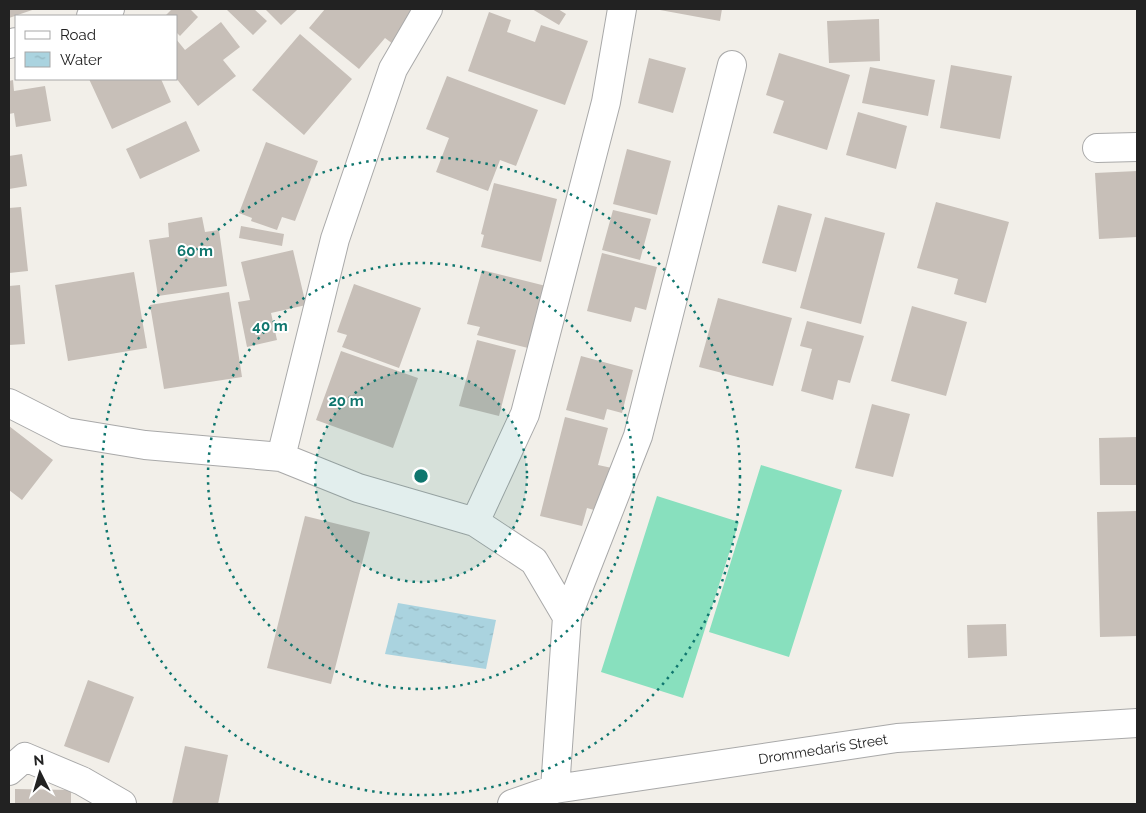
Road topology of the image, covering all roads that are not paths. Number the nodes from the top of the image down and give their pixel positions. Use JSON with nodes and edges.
{"nodes":[{"id":1,"x":110,"y":9,"type":"edge"},
{"id":2,"x":428,"y":9,"type":"edge"},
{"id":3,"x":622,"y":9,"type":"edge"},
{"id":4,"x":94,"y":15,"type":"edge"},
{"id":5,"x":732,"y":65,"type":"dead end"},
{"id":6,"x":1137,"y":147,"type":"edge"},
{"id":7,"x":1097,"y":148,"type":"dead end"},
{"id":8,"x":9,"y":403,"type":"edge"},
{"id":9,"x":281,"y":457,"type":"junction"},
{"id":10,"x":475,"y":522,"type":"junction"},
{"id":11,"x":567,"y":617,"type":"junction"},
{"id":12,"x":1137,"y":723,"type":"edge"},
{"id":13,"x":9,"y":770,"type":"edge"},
{"id":14,"x":555,"y":790,"type":"junction"},
{"id":15,"x":122,"y":804,"type":"edge"},
{"id":16,"x":512,"y":804,"type":"edge"}],
"edges":[{"from":1,"to":4,"type":"street"},
{"from":2,"to":9,"type":"street"},
{"from":3,"to":10,"type":"street"},
{"from":5,"to":11,"type":"street"},
{"from":6,"to":7,"type":"street"},
{"from":8,"to":9,"type":"street"},
{"from":9,"to":10,"type":"street"},
{"from":10,"to":11,"type":"street"},
{"from":11,"to":14,"type":"street"},
{"from":12,"to":14,"type":"street","name":"Drommedaris Street"},
{"from":13,"to":15,"type":"street"},
{"from":14,"to":16,"type":"street","name":"Drommedaris Street"}]}
